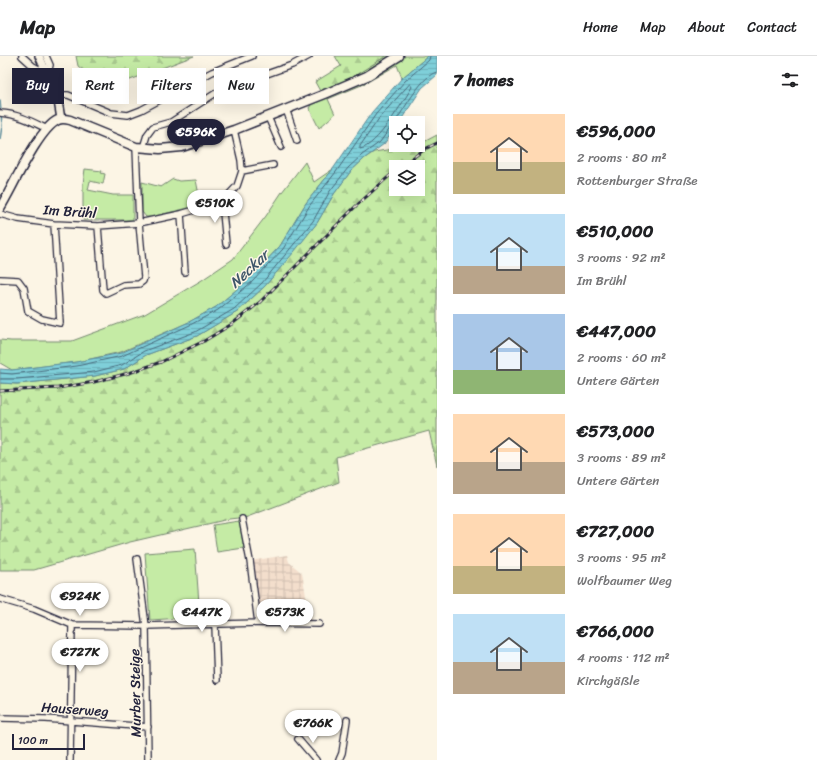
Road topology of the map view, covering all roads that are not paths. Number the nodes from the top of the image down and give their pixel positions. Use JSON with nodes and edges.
{"nodes":[{"id":1,"x":22,"y":56,"type":"edge"},
{"id":2,"x":39,"y":56,"type":"edge"},
{"id":3,"x":46,"y":56,"type":"edge"},
{"id":4,"x":252,"y":56,"type":"edge"},
{"id":5,"x":310,"y":56,"type":"edge"},
{"id":6,"x":399,"y":56,"type":"edge"},
{"id":7,"x":37,"y":68,"type":"edge"},
{"id":8,"x":45,"y":68,"type":"edge"},
{"id":9,"x":49,"y":68,"type":"edge"},
{"id":10,"x":64,"y":95,"type":"edge"},
{"id":11,"x":59,"y":104,"type":"edge"},
{"id":12,"x":286,"y":109,"type":"junction"},
{"id":13,"x":0,"y":113,"type":"edge"},
{"id":14,"x":268,"y":117,"type":"junction"},
{"id":15,"x":62,"y":119,"type":"junction"},
{"id":16,"x":47,"y":129,"type":"junction"},
{"id":17,"x":234,"y":130,"type":"junction"},
{"id":18,"x":297,"y":141,"type":"dead end"},
{"id":19,"x":139,"y":147,"type":"junction"},
{"id":20,"x":281,"y":147,"type":"dead end"},
{"id":21,"x":273,"y":165,"type":"dead end"},
{"id":22,"x":242,"y":171,"type":"junction"},
{"id":23,"x":222,"y":202,"type":"junction"},
{"id":24,"x":0,"y":208,"type":"edge"},
{"id":25,"x":0,"y":214,"type":"edge"},
{"id":26,"x":181,"y":214,"type":"junction"},
{"id":27,"x":139,"y":222,"type":"junction"},
{"id":28,"x":54,"y":224,"type":"junction"},
{"id":29,"x":98,"y":226,"type":"junction"},
{"id":30,"x":226,"y":244,"type":"dead end"},
{"id":31,"x":184,"y":272,"type":"dead end"},
{"id":32,"x":0,"y":279,"type":"edge"},
{"id":33,"x":242,"y":519,"type":"dead end"},
{"id":34,"x":137,"y":559,"type":"dead end"},
{"id":35,"x":0,"y":599,"type":"edge"},
{"id":36,"x":258,"y":623,"type":"junction"},
{"id":37,"x":215,"y":624,"type":"junction"},
{"id":38,"x":318,"y":624,"type":"dead end"},
{"id":39,"x":72,"y":625,"type":"junction"},
{"id":40,"x":146,"y":626,"type":"junction"},
{"id":41,"x":217,"y":680,"type":"dead end"},
{"id":42,"x":0,"y":718,"type":"edge"},
{"id":43,"x":347,"y":720,"type":"dead end"},
{"id":44,"x":71,"y":721,"type":"junction"},
{"id":45,"x":148,"y":727,"type":"junction"},
{"id":46,"x":298,"y":739,"type":"dead end"},
{"id":47,"x":70,"y":760,"type":"edge"},
{"id":48,"x":148,"y":760,"type":"edge"},
{"id":49,"x":316,"y":760,"type":"edge"},
{"id":50,"x":339,"y":760,"type":"edge"}],
"edges":[{"from":1,"to":7,"type":"street"},
{"from":2,"to":8,"type":"street"},
{"from":3,"to":9,"type":"street"},
{"from":4,"to":10,"type":"street"},
{"from":5,"to":19,"type":"street"},
{"from":6,"to":12,"type":"main road"},
{"from":11,"to":15,"type":"street"},
{"from":12,"to":14,"type":"main road"},
{"from":12,"to":18,"type":"street"},
{"from":13,"to":16,"type":"street"},
{"from":14,"to":17,"type":"main road"},
{"from":14,"to":20,"type":"street"},
{"from":15,"to":16,"type":"main road"},
{"from":15,"to":19,"type":"main road"},
{"from":16,"to":24,"type":"main road"},
{"from":17,"to":19,"type":"main road"},
{"from":17,"to":22,"type":"street"},
{"from":19,"to":27,"type":"street"},
{"from":21,"to":22,"type":"street"},
{"from":22,"to":23,"type":"street"},
{"from":23,"to":26,"type":"street","name":"Im Brühl"},
{"from":23,"to":30,"type":"street"},
{"from":25,"to":28,"type":"street","name":"Im Brühl"},
{"from":26,"to":27,"type":"street","name":"Im Brühl"},
{"from":26,"to":31,"type":"street"},
{"from":27,"to":29,"type":"street","name":"Im Brühl"},
{"from":27,"to":29,"type":"street"},
{"from":28,"to":29,"type":"street","name":"Im Brühl"},
{"from":28,"to":32,"type":"street"},
{"from":33,"to":36,"type":"street"},
{"from":34,"to":40,"type":"street","name":"Murber Steige"},
{"from":35,"to":39,"type":"street"},
{"from":36,"to":37,"type":"street"},
{"from":36,"to":38,"type":"street"},
{"from":37,"to":40,"type":"street"},
{"from":37,"to":41,"type":"street"},
{"from":39,"to":40,"type":"street"},
{"from":39,"to":44,"type":"street"},
{"from":40,"to":45,"type":"street","name":"Murber Steige"},
{"from":42,"to":44,"type":"street","name":"Hauserweg"},
{"from":43,"to":50,"type":"street"},
{"from":44,"to":45,"type":"street","name":"Hauserweg"},
{"from":44,"to":47,"type":"street"},
{"from":45,"to":48,"type":"street","name":"Murber Steige"},
{"from":46,"to":49,"type":"street"}]}
